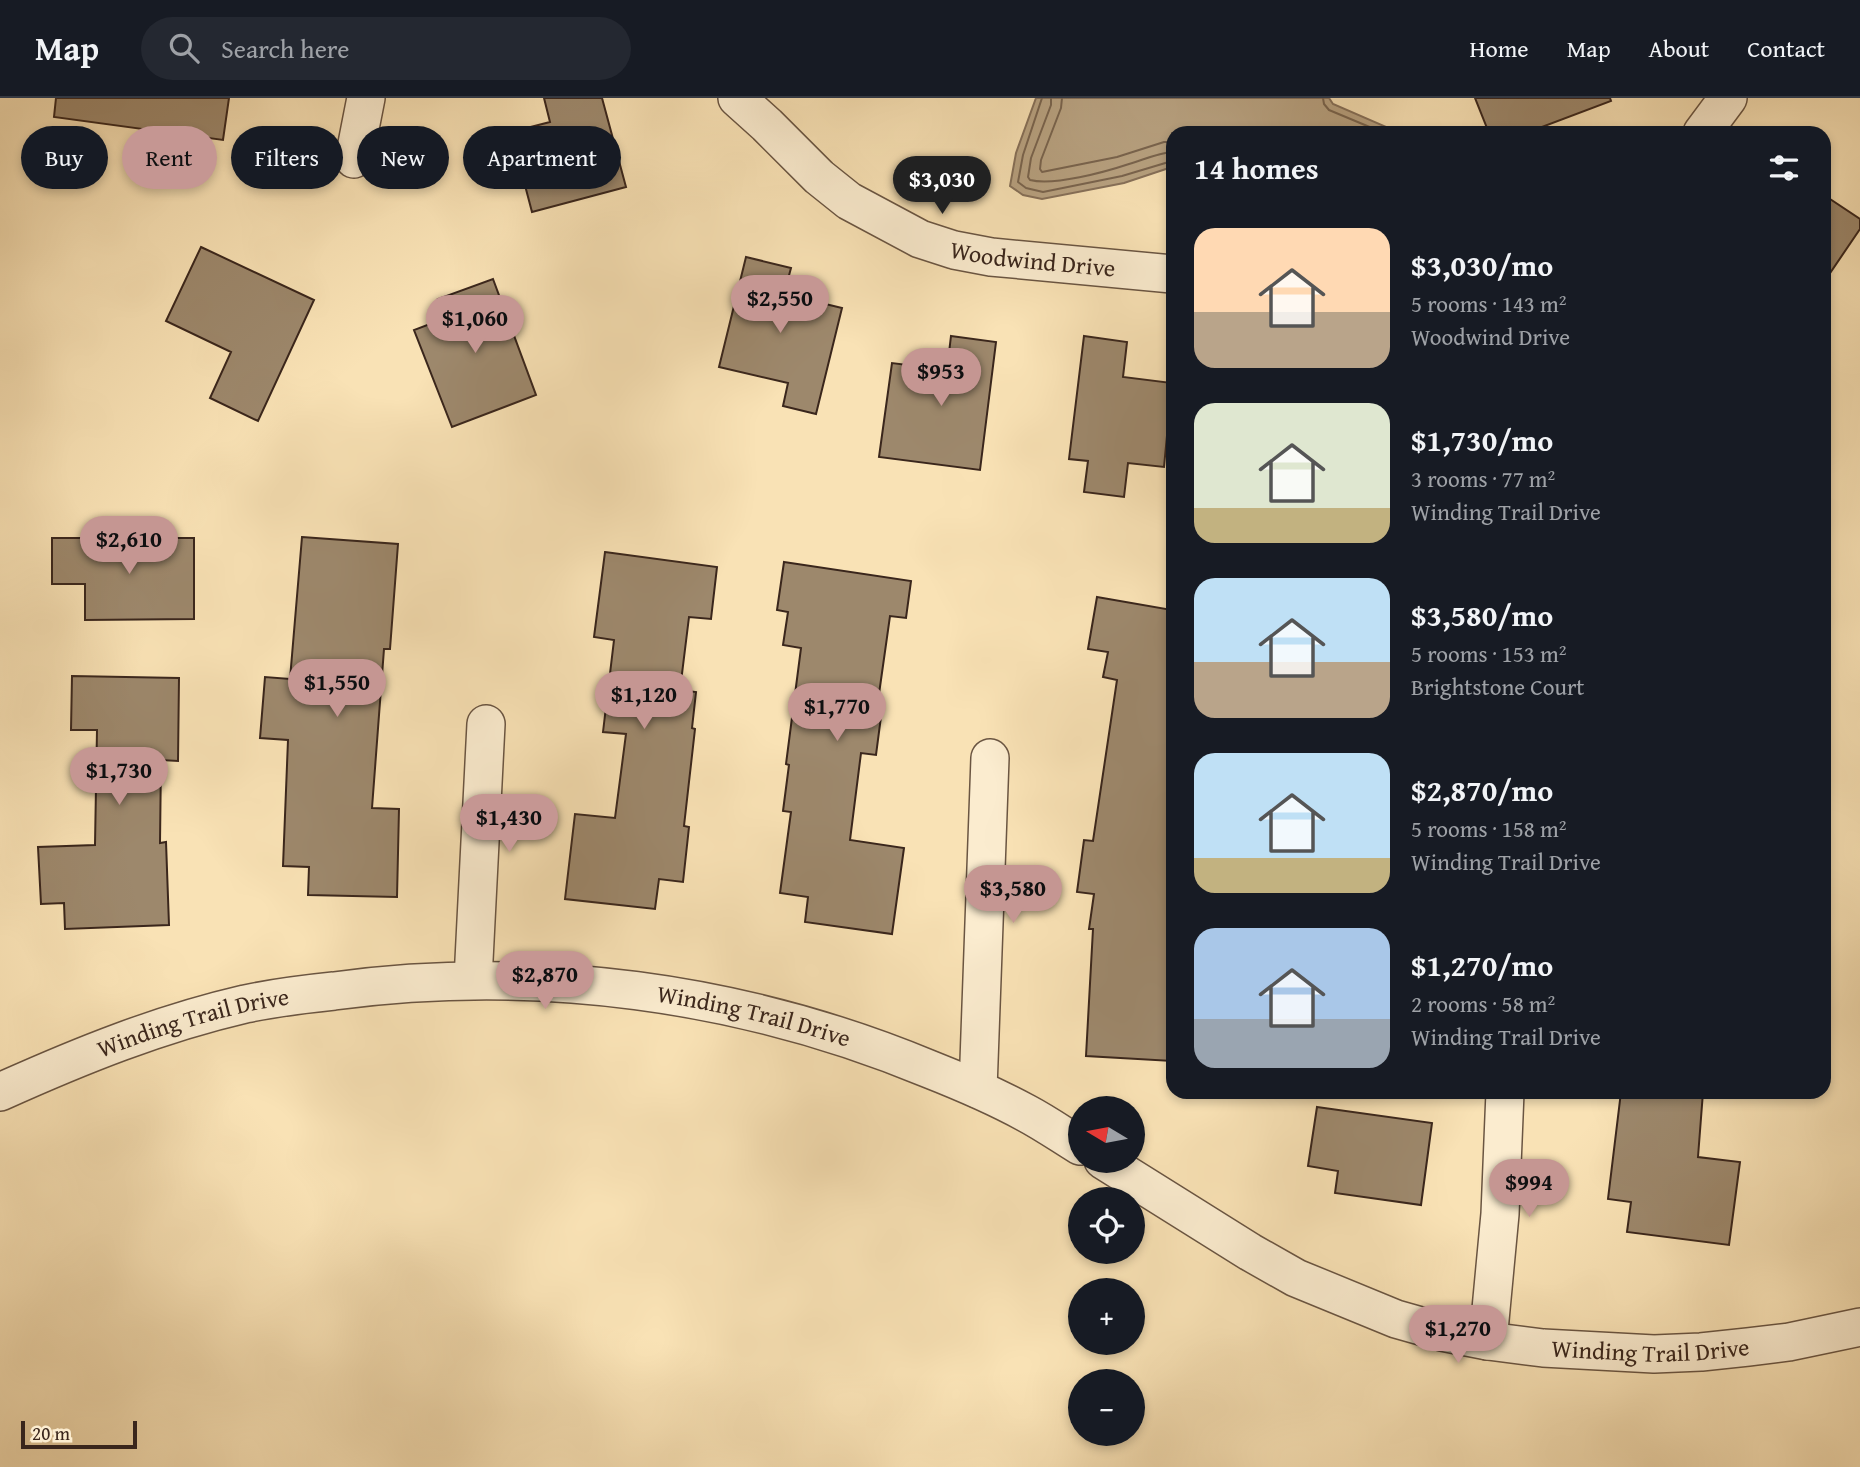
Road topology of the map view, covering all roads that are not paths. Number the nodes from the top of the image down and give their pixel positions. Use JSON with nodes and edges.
{"nodes":[{"id":1,"x":366,"y":98,"type":"edge"},
{"id":2,"x":737,"y":98,"type":"edge"},
{"id":3,"x":1728,"y":98,"type":"edge"},
{"id":4,"x":1707,"y":126,"type":"edge"},
{"id":5,"x":354,"y":159,"type":"dead end"},
{"id":6,"x":1166,"y":273,"type":"edge"},
{"id":7,"x":486,"y":724,"type":"dead end"},
{"id":8,"x":990,"y":758,"type":"dead end"},
{"id":9,"x":473,"y":981,"type":"junction"},
{"id":10,"x":978,"y":1089,"type":"junction"},
{"id":11,"x":0,"y":1092,"type":"edge"},
{"id":12,"x":1505,"y":1099,"type":"edge"},
{"id":13,"x":1068,"y":1139,"type":"edge"},
{"id":14,"x":1124,"y":1173,"type":"edge"},
{"id":15,"x":1860,"y":1327,"type":"edge"},
{"id":16,"x":1488,"y":1341,"type":"junction"}],
"edges":[{"from":1,"to":5,"type":"street"},
{"from":2,"to":6,"type":"street","name":"Woodwind Drive"},
{"from":3,"to":4,"type":"street"},
{"from":7,"to":9,"type":"street"},
{"from":8,"to":10,"type":"street"},
{"from":9,"to":10,"type":"street","name":"Winding Trail Drive"},
{"from":9,"to":11,"type":"street","name":"Winding Trail Drive"},
{"from":10,"to":13,"type":"street","name":"Winding Trail Drive"},
{"from":12,"to":16,"type":"street"},
{"from":14,"to":16,"type":"street","name":"Winding Trail Drive"},
{"from":15,"to":16,"type":"street","name":"Winding Trail Drive"}]}
